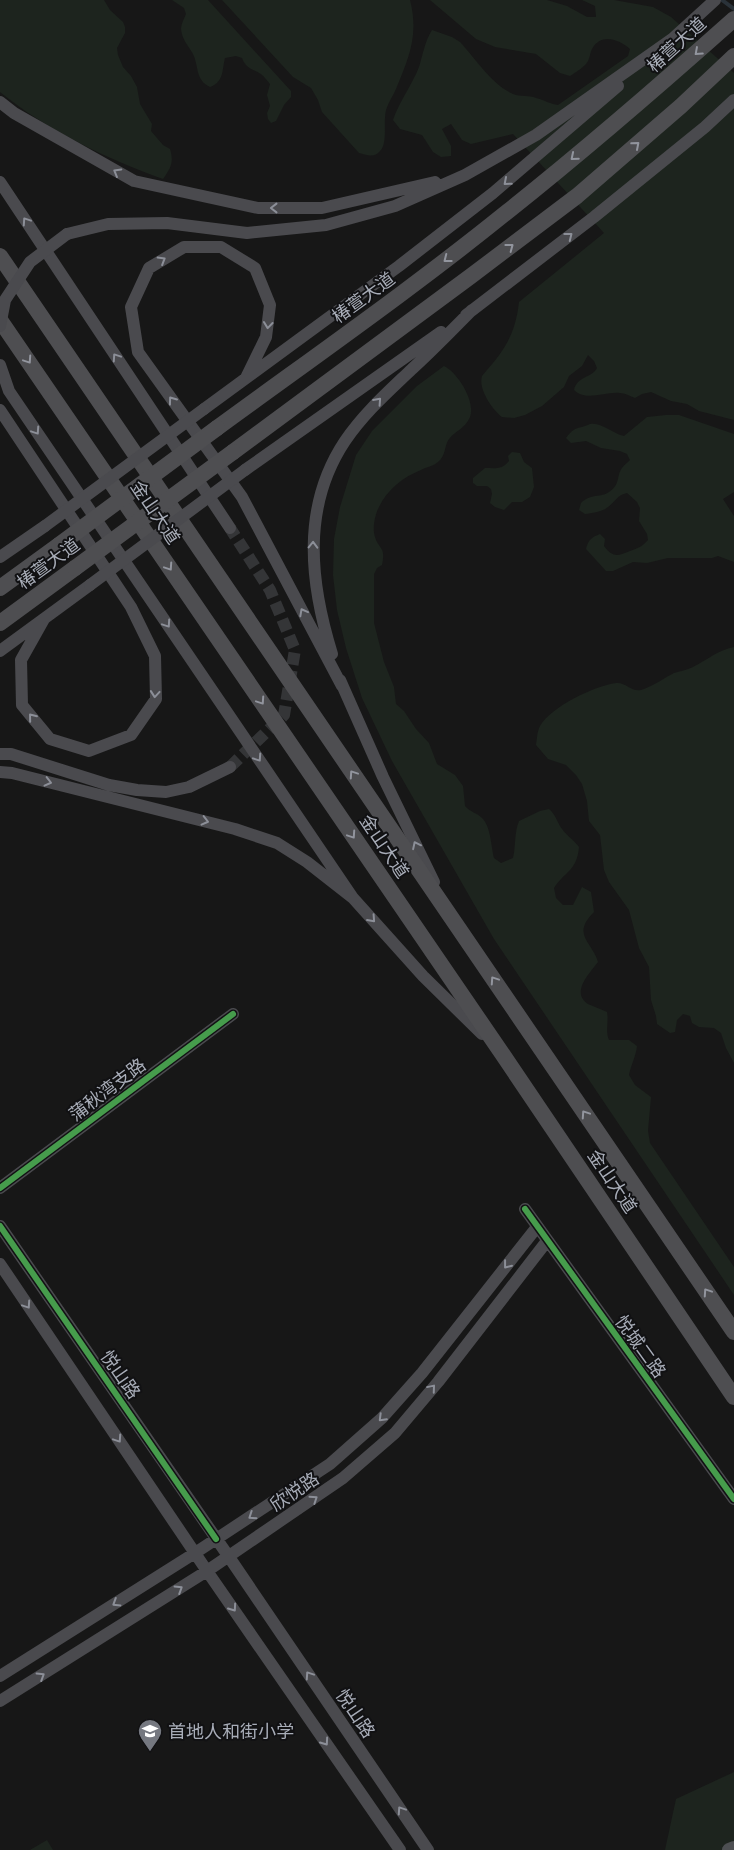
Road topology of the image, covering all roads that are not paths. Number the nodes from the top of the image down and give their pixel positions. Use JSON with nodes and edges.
{"nodes":[{"id":1,"x":715,"y":0,"type":"edge"},
{"id":2,"x":734,"y":19,"type":"edge"},
{"id":3,"x":675,"y":36,"type":"junction"},
{"id":4,"x":734,"y":56,"type":"edge"},
{"id":5,"x":734,"y":100,"type":"edge"},
{"id":6,"x":0,"y":102,"type":"edge"},
{"id":7,"x":465,"y":175,"type":"junction"},
{"id":8,"x":0,"y":182,"type":"edge"},
{"id":9,"x":0,"y":256,"type":"edge"},
{"id":10,"x":472,"y":310,"type":"junction"},
{"id":11,"x":0,"y":320,"type":"edge"},
{"id":12,"x":0,"y":326,"type":"edge"},
{"id":13,"x":0,"y":365,"type":"edge"},
{"id":14,"x":246,"y":378,"type":"junction"},
{"id":15,"x":0,"y":410,"type":"edge"},
{"id":16,"x":230,"y":528,"type":"tunnel mouth"},
{"id":17,"x":0,"y":557,"type":"edge"},
{"id":18,"x":0,"y":588,"type":"edge"},
{"id":19,"x":44,"y":619,"type":"junction"},
{"id":20,"x":0,"y":623,"type":"edge"},
{"id":21,"x":0,"y":651,"type":"edge"},
{"id":22,"x":342,"y":686,"type":"junction"},
{"id":23,"x":0,"y":754,"type":"edge"},
{"id":24,"x":230,"y":768,"type":"tunnel mouth"},
{"id":25,"x":0,"y":772,"type":"edge"},
{"id":26,"x":353,"y":898,"type":"junction"},
{"id":27,"x":453,"y":920,"type":"junction"},
{"id":28,"x":233,"y":1014,"type":"dead end"},
{"id":29,"x":501,"y":1052,"type":"junction"},
{"id":30,"x":0,"y":1188,"type":"edge"},
{"id":31,"x":525,"y":1210,"type":"dead end"},
{"id":32,"x":0,"y":1226,"type":"edge"},
{"id":33,"x":537,"y":1227,"type":"junction"},
{"id":34,"x":547,"y":1241,"type":"junction"},
{"id":35,"x":0,"y":1264,"type":"edge"},
{"id":36,"x":734,"y":1332,"type":"edge"},
{"id":37,"x":734,"y":1397,"type":"edge"},
{"id":38,"x":734,"y":1499,"type":"edge"},
{"id":39,"x":216,"y":1539,"type":"junction"},
{"id":40,"x":195,"y":1553,"type":"junction"},
{"id":41,"x":229,"y":1557,"type":"junction"},
{"id":42,"x":207,"y":1571,"type":"junction"},
{"id":43,"x":0,"y":1676,"type":"edge"},
{"id":44,"x":0,"y":1702,"type":"edge"},
{"id":45,"x":734,"y":1848,"type":"edge"},
{"id":46,"x":400,"y":1850,"type":"edge"},
{"id":47,"x":428,"y":1850,"type":"edge"},
{"id":48,"x":729,"y":1850,"type":"edge"}],
"edges":[{"from":1,"to":3,"type":"main road"},
{"from":2,"to":18,"type":"highway","name":"椿萱大道","one_way":true,"bridge":true},
{"from":3,"to":7,"type":"main road"},
{"from":3,"to":14,"type":"main road","one_way":true},
{"from":20,"to":4,"type":"highway","name":"椿萱大道","one_way":true,"bridge":true},
{"from":10,"to":5,"type":"main road","one_way":true},
{"from":7,"to":6,"type":"main road","one_way":true},
{"from":7,"to":12,"type":"main road","bridge":true},
{"from":16,"to":8,"type":"main road","one_way":true},
{"from":27,"to":9,"type":"highway","name":"金山大道","one_way":true},
{"from":10,"to":19,"type":"main road","bridge":true},
{"from":22,"to":10,"type":"main road","one_way":true},
{"from":11,"to":29,"type":"highway","name":"金山大道","one_way":true},
{"from":13,"to":26,"type":"main road","one_way":true},
{"from":14,"to":17,"type":"main road","bridge":true},
{"from":22,"to":14,"type":"main road","one_way":true},
{"from":15,"to":19,"type":"main road","one_way":true},
{"from":19,"to":21,"type":"main road"},
{"from":27,"to":22,"type":"main road","one_way":true},
{"from":23,"to":24,"type":"main road"},
{"from":25,"to":26,"type":"main road","one_way":true},
{"from":26,"to":29,"type":"main road","one_way":true},
{"from":36,"to":27,"type":"highway","name":"金山大道","one_way":true},
{"from":28,"to":30,"type":"main road","name":"蒲秋湾支路"},
{"from":29,"to":37,"type":"highway","name":"金山大道"},
{"from":31,"to":33,"type":"main road","name":"悦城二路"},
{"from":32,"to":39,"type":"main road","name":"悦山路"},
{"from":33,"to":34,"type":"main road","name":"悦城二路"},
{"from":33,"to":39,"type":"main road","name":"欣悦路","one_way":true},
{"from":34,"to":38,"type":"main road","name":"悦城二路"},
{"from":41,"to":34,"type":"main road","name":"欣悦路","one_way":true},
{"from":35,"to":40,"type":"main road","one_way":true},
{"from":39,"to":40,"type":"main road","name":"欣悦路"},
{"from":39,"to":41,"type":"main road","name":"悦山路"},
{"from":40,"to":42,"type":"main road"},
{"from":40,"to":43,"type":"main road","name":"欣悦路","one_way":true},
{"from":41,"to":42,"type":"main road","name":"欣悦路"},
{"from":47,"to":41,"type":"main road","name":"悦山路","one_way":true},
{"from":44,"to":42,"type":"main road","name":"欣悦路","one_way":true},
{"from":42,"to":46,"type":"main road","one_way":true},
{"from":45,"to":48,"type":"main road"}]}
